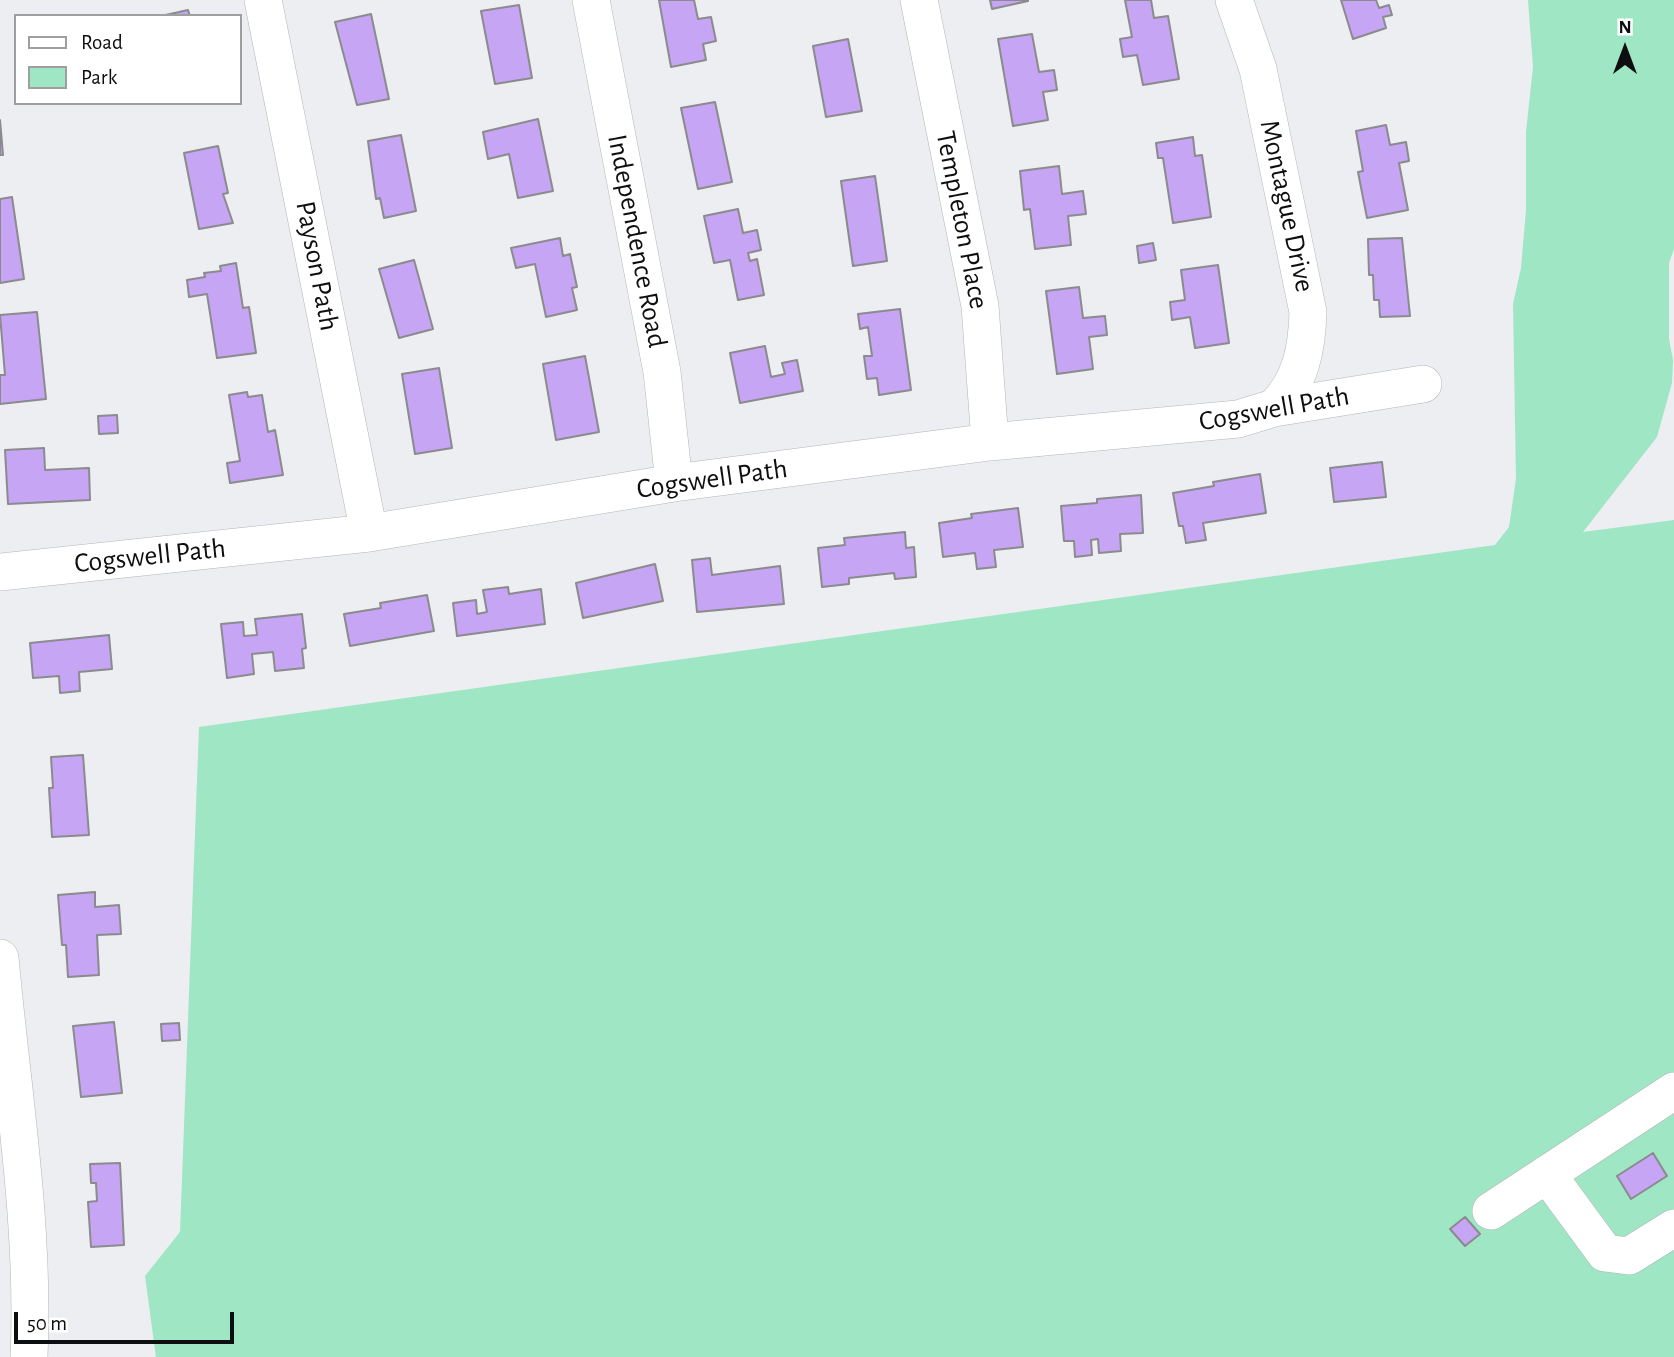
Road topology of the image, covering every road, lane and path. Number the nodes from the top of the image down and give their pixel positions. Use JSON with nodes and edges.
{"nodes":[{"id":1,"x":263,"y":0,"type":"edge"},
{"id":2,"x":591,"y":0,"type":"edge"},
{"id":3,"x":919,"y":0,"type":"edge"},
{"id":4,"x":1234,"y":0,"type":"edge"},
{"id":5,"x":1423,"y":384,"type":"dead end"},
{"id":6,"x":1274,"y":408,"type":"junction"},
{"id":7,"x":990,"y":442,"type":"junction"},
{"id":8,"x":674,"y":484,"type":"junction"},
{"id":9,"x":369,"y":533,"type":"junction"},
{"id":10,"x":0,"y":572,"type":"edge"},
{"id":11,"x":0,"y":958,"type":"edge"},
{"id":12,"x":1674,"y":1091,"type":"edge"},
{"id":13,"x":1547,"y":1174,"type":"junction"},
{"id":14,"x":1491,"y":1211,"type":"dead end"},
{"id":15,"x":1674,"y":1228,"type":"edge"},
{"id":16,"x":29,"y":1357,"type":"edge"}],
"edges":[{"from":1,"to":9,"type":"street","name":"Payson Path"},
{"from":2,"to":8,"type":"street","name":"Independence Road"},
{"from":3,"to":7,"type":"street","name":"Templeton Place"},
{"from":4,"to":6,"type":"street","name":"Montague Drive"},
{"from":5,"to":6,"type":"street","name":"Cogswell Path"},
{"from":6,"to":7,"type":"street","name":"Cogswell Path"},
{"from":7,"to":8,"type":"street","name":"Cogswell Path"},
{"from":8,"to":9,"type":"street","name":"Cogswell Path"},
{"from":9,"to":10,"type":"street","name":"Cogswell Path"},
{"from":11,"to":16,"type":"street"},
{"from":12,"to":13,"type":"street"},
{"from":13,"to":14,"type":"street"},
{"from":13,"to":15,"type":"street"}]}
